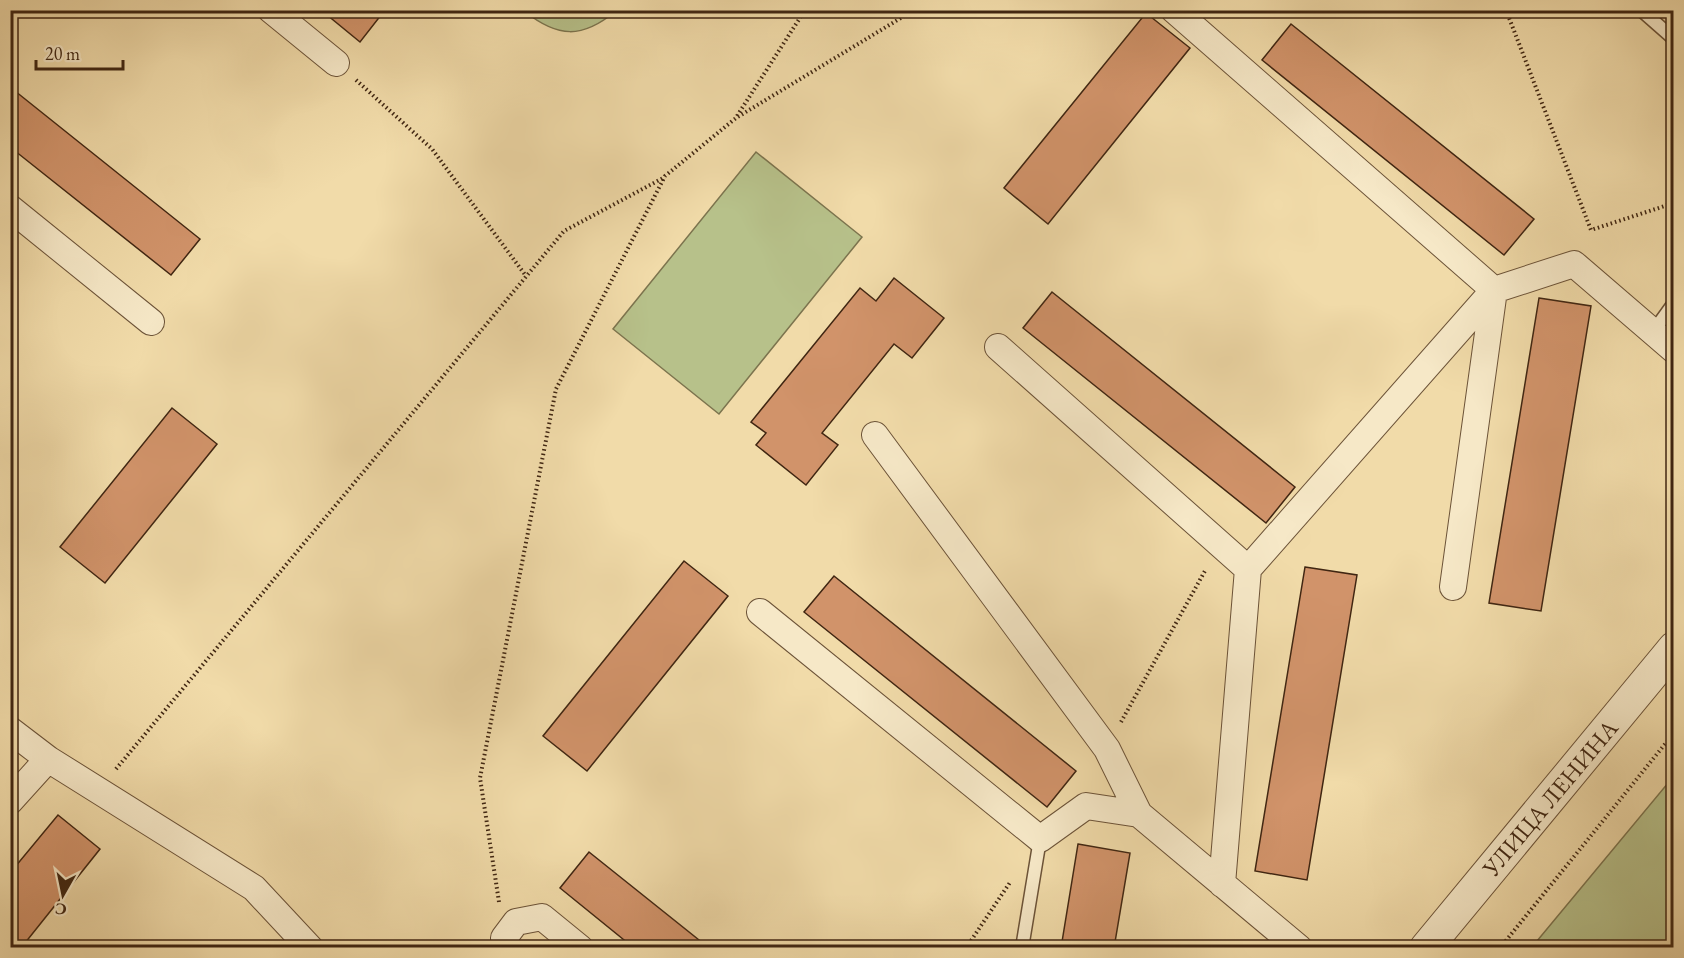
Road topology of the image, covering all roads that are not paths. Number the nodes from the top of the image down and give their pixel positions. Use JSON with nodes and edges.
{"nodes":[{"id":1,"x":271,"y":10,"type":"edge"},
{"id":2,"x":1174,"y":10,"type":"edge"},
{"id":3,"x":1641,"y":10,"type":"edge"},
{"id":4,"x":1674,"y":39,"type":"edge"},
{"id":5,"x":336,"y":63,"type":"road end"},
{"id":6,"x":10,"y":208,"type":"edge"},
{"id":7,"x":1494,"y":290,"type":"junction"},
{"id":8,"x":1674,"y":303,"type":"edge"},
{"id":9,"x":151,"y":322,"type":"dead end"},
{"id":10,"x":1653,"y":332,"type":"junction"},
{"id":11,"x":998,"y":348,"type":"dead end"},
{"id":12,"x":1674,"y":350,"type":"edge"},
{"id":13,"x":875,"y":435,"type":"dead end"},
{"id":14,"x":1248,"y":569,"type":"junction"},
{"id":15,"x":1453,"y":587,"type":"dead end"},
{"id":16,"x":760,"y":612,"type":"dead end"},
{"id":17,"x":1670,"y":658,"type":"edge"},
{"id":18,"x":10,"y":730,"type":"edge"},
{"id":19,"x":48,"y":759,"type":"junction"},
{"id":20,"x":10,"y":801,"type":"edge"},
{"id":21,"x":1139,"y":814,"type":"junction"},
{"id":22,"x":1040,"y":839,"type":"junction"},
{"id":23,"x":1222,"y":884,"type":"junction"},
{"id":24,"x":505,"y":943,"type":"edge"},
{"id":25,"x":310,"y":948,"type":"edge"},
{"id":26,"x":580,"y":948,"type":"edge"},
{"id":27,"x":1022,"y":948,"type":"edge"},
{"id":28,"x":1299,"y":948,"type":"edge"},
{"id":29,"x":1426,"y":948,"type":"edge"}],
"edges":[{"from":1,"to":5,"type":"street"},
{"from":2,"to":7,"type":"street"},
{"from":3,"to":4,"type":"lane"},
{"from":6,"to":9,"type":"street"},
{"from":7,"to":10,"type":"street"},
{"from":7,"to":14,"type":"street"},
{"from":7,"to":15,"type":"street"},
{"from":8,"to":10,"type":"lane"},
{"from":10,"to":12,"type":"street"},
{"from":11,"to":14,"type":"street"},
{"from":13,"to":21,"type":"street"},
{"from":14,"to":23,"type":"street"},
{"from":16,"to":22,"type":"street"},
{"from":17,"to":29,"type":"street","name":"УЛИЦА ЛЕНИНА"},
{"from":18,"to":19,"type":"street"},
{"from":19,"to":20,"type":"street"},
{"from":19,"to":25,"type":"street"},
{"from":21,"to":22,"type":"street"},
{"from":21,"to":23,"type":"street"},
{"from":22,"to":27,"type":"lane"},
{"from":23,"to":28,"type":"street"},
{"from":24,"to":26,"type":"street"}]}
